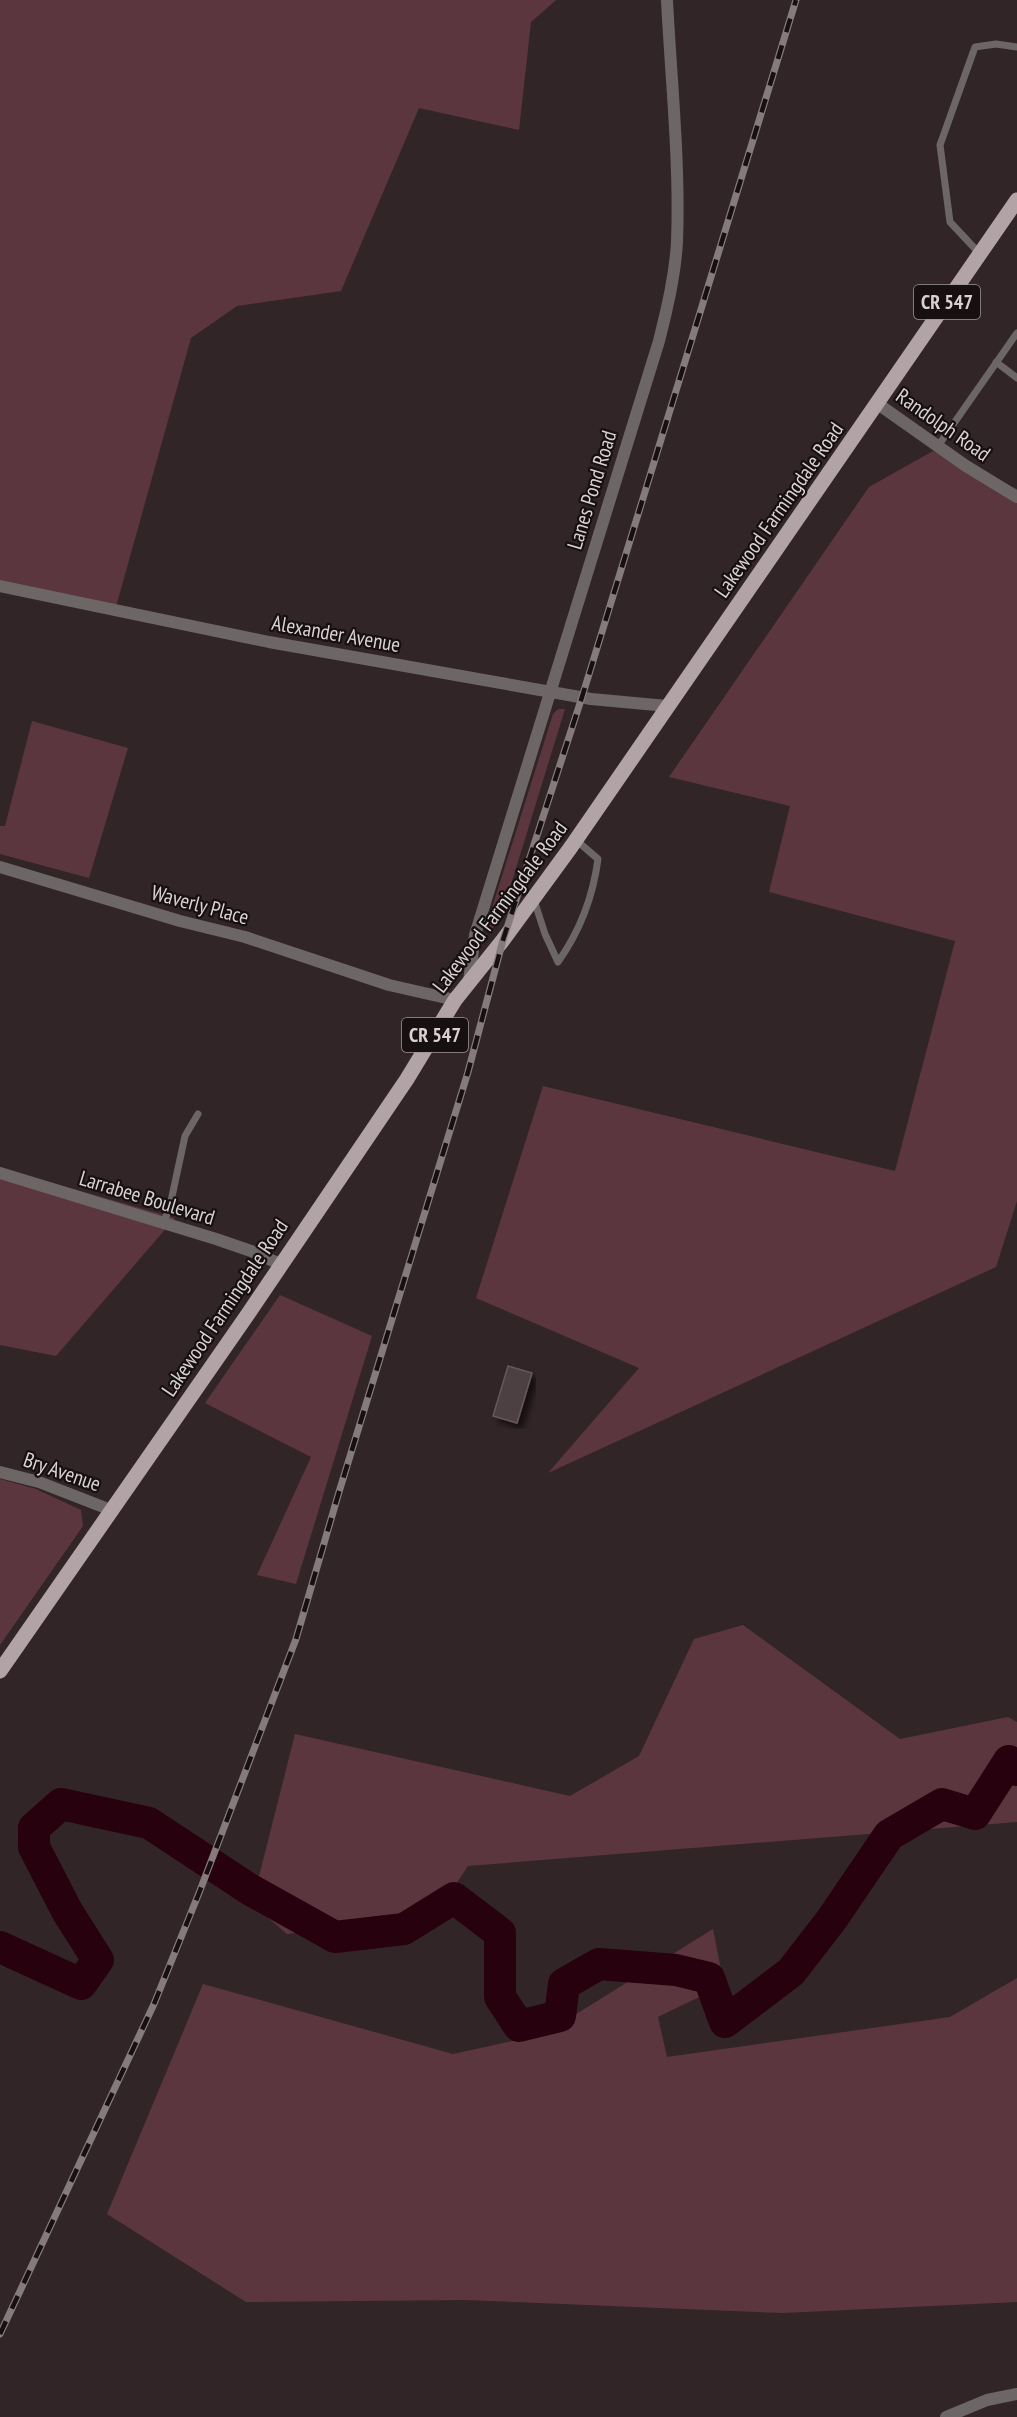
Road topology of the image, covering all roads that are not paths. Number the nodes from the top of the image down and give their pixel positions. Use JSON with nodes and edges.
{"nodes":[{"id":1,"x":667,"y":0,"type":"edge"},
{"id":2,"x":1017,"y":47,"type":"edge"},
{"id":3,"x":1017,"y":200,"type":"edge"},
{"id":4,"x":980,"y":254,"type":"junction"},
{"id":5,"x":1017,"y":333,"type":"edge"},
{"id":6,"x":996,"y":362,"type":"junction"},
{"id":7,"x":1017,"y":378,"type":"edge"},
{"id":8,"x":878,"y":404,"type":"junction"},
{"id":9,"x":938,"y":446,"type":"junction"},
{"id":10,"x":1017,"y":497,"type":"edge"},
{"id":11,"x":0,"y":586,"type":"edge"},
{"id":12,"x":550,"y":691,"type":"junction"},
{"id":13,"x":667,"y":706,"type":"junction"},
{"id":14,"x":576,"y":840,"type":"junction"},
{"id":15,"x":0,"y":867,"type":"edge"},
{"id":16,"x":534,"y":900,"type":"junction"},
{"id":17,"x":469,"y":981,"type":"junction"},
{"id":18,"x":455,"y":1000,"type":"junction"},
{"id":19,"x":198,"y":1114,"type":"dead end"},
{"id":20,"x":0,"y":1173,"type":"edge"},
{"id":21,"x":164,"y":1223,"type":"junction"},
{"id":22,"x":280,"y":1264,"type":"junction"},
{"id":23,"x":0,"y":1472,"type":"edge"},
{"id":24,"x":111,"y":1510,"type":"junction"},
{"id":25,"x":0,"y":1671,"type":"edge"},
{"id":26,"x":1017,"y":2394,"type":"edge"},
{"id":27,"x":946,"y":2417,"type":"edge"}],
"edges":[{"from":1,"to":12,"type":"street","name":"Lanes Pond Road"},
{"from":2,"to":4,"type":"lane"},
{"from":3,"to":4,"type":"main road","name":"Lakewood Farmingdale Road","number":"CR 547"},
{"from":4,"to":8,"type":"main road","name":"Lakewood Farmingdale Road","number":"CR 547"},
{"from":5,"to":6,"type":"lane"},
{"from":6,"to":7,"type":"lane"},
{"from":6,"to":9,"type":"lane"},
{"from":8,"to":9,"type":"street","name":"Randolph Road"},
{"from":8,"to":13,"type":"main road","name":"Lakewood Farmingdale Road","number":"CR 547"},
{"from":9,"to":10,"type":"street","name":"Randolph Road"},
{"from":11,"to":12,"type":"street","name":"Alexander Avenue"},
{"from":12,"to":13,"type":"street","name":"Alexander Avenue"},
{"from":12,"to":17,"type":"street","name":"Lanes Pond Road"},
{"from":13,"to":14,"type":"main road","name":"Lakewood Farmingdale Road","number":"CR 547"},
{"from":14,"to":16,"type":"main road","name":"Lakewood Farmingdale Road","number":"CR 547"},
{"from":14,"to":16,"type":"lane"},
{"from":15,"to":18,"type":"street","name":"Waverly Place"},
{"from":16,"to":17,"type":"main road","name":"Lakewood Farmingdale Road","number":"CR 547"},
{"from":17,"to":18,"type":"main road","name":"Lakewood Farmingdale Road","number":"CR 547"},
{"from":18,"to":22,"type":"main road","name":"Lakewood Farmingdale Road","number":"CR 547"},
{"from":19,"to":21,"type":"lane"},
{"from":20,"to":21,"type":"street","name":"Larrabee Boulevard"},
{"from":21,"to":22,"type":"street","name":"Larrabee Boulevard"},
{"from":22,"to":24,"type":"main road","name":"Lakewood Farmingdale Road","number":"CR 547"},
{"from":23,"to":24,"type":"street","name":"Bry Avenue"},
{"from":24,"to":25,"type":"main road","name":"Lakewood Farmingdale Road","number":"CR 547"},
{"from":26,"to":27,"type":"street"}]}
